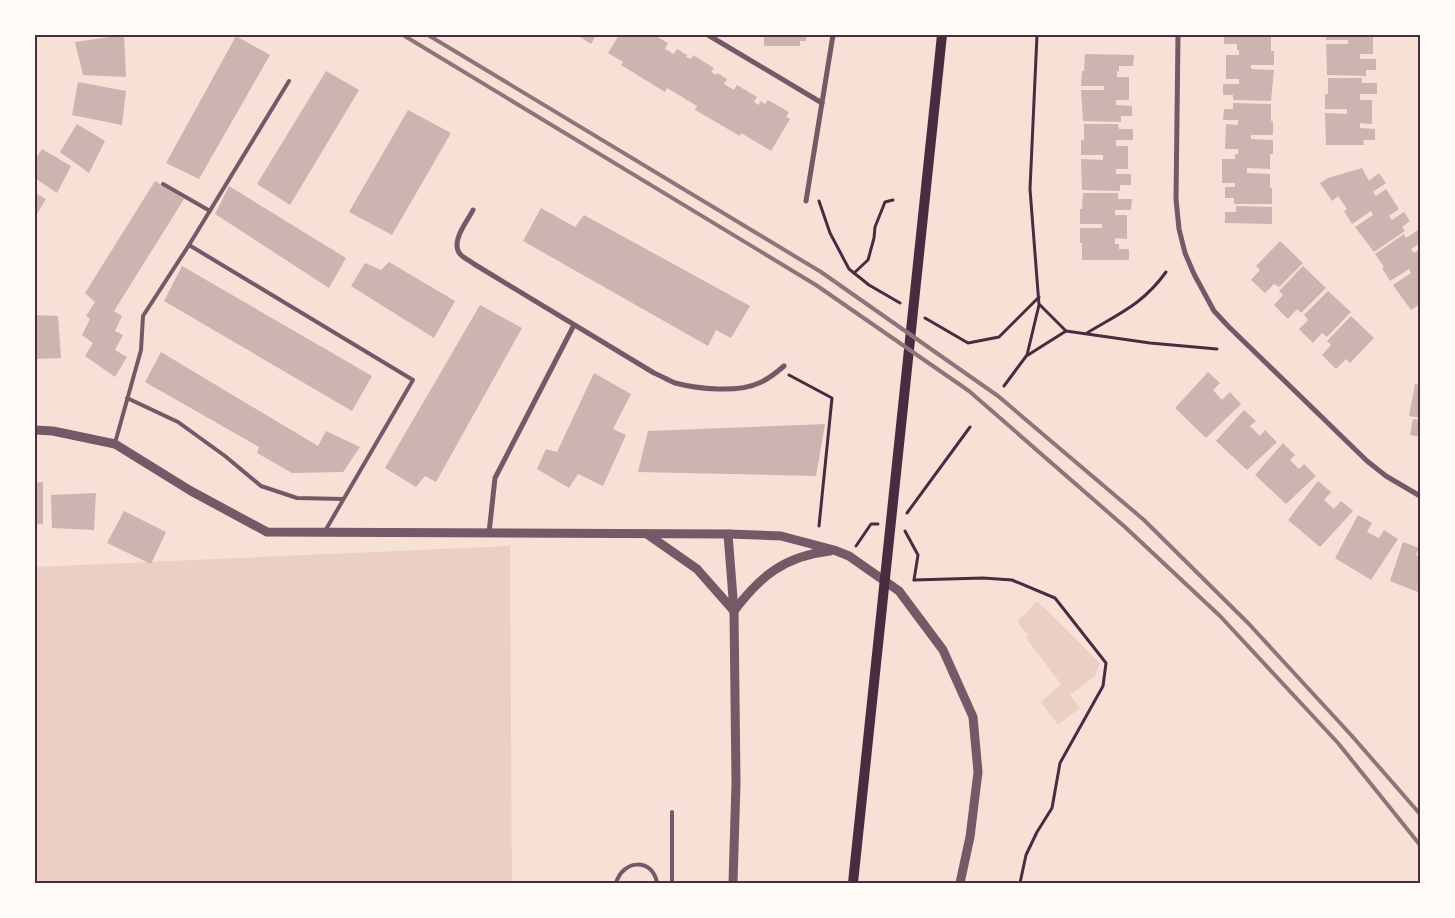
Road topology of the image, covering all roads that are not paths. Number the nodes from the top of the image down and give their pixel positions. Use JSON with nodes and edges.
{"nodes":[{"id":1,"x":708,"y":35,"type":"edge"},
{"id":2,"x":833,"y":35,"type":"edge"},
{"id":3,"x":942,"y":35,"type":"edge"},
{"id":4,"x":1178,"y":35,"type":"edge"},
{"id":5,"x":290,"y":81,"type":"dead end"},
{"id":6,"x":822,"y":103,"type":"junction"},
{"id":7,"x":163,"y":184,"type":"dead end"},
{"id":8,"x":806,"y":201,"type":"dead end"},
{"id":9,"x":210,"y":210,"type":"junction"},
{"id":10,"x":473,"y":210,"type":"dead end"},
{"id":11,"x":189,"y":245,"type":"junction"},
{"id":12,"x":574,"y":325,"type":"junction"},
{"id":13,"x":784,"y":366,"type":"dead end"},
{"id":14,"x":127,"y":398,"type":"junction"},
{"id":15,"x":35,"y":430,"type":"edge"},
{"id":16,"x":115,"y":444,"type":"junction"},
{"id":17,"x":1420,"y":496,"type":"edge"},
{"id":18,"x":343,"y":499,"type":"junction"},
{"id":19,"x":324,"y":532,"type":"junction"},
{"id":20,"x":489,"y":532,"type":"junction"},
{"id":21,"x":646,"y":534,"type":"junction"},
{"id":22,"x":728,"y":534,"type":"junction"},
{"id":23,"x":834,"y":550,"type":"junction"},
{"id":24,"x":734,"y":611,"type":"junction"},
{"id":25,"x":672,"y":812,"type":"dead end"},
{"id":26,"x":616,"y":883,"type":"edge"},
{"id":27,"x":657,"y":883,"type":"edge"},
{"id":28,"x":672,"y":883,"type":"edge"},
{"id":29,"x":733,"y":883,"type":"edge"},
{"id":30,"x":853,"y":883,"type":"edge"},
{"id":31,"x":960,"y":883,"type":"edge"}],
"edges":[{"from":1,"to":6,"type":"street"},
{"from":2,"to":6,"type":"street"},
{"from":3,"to":30,"type":"main road"},
{"from":4,"to":17,"type":"street"},
{"from":5,"to":9,"type":"lane"},
{"from":6,"to":8,"type":"street"},
{"from":7,"to":9,"type":"lane"},
{"from":9,"to":11,"type":"lane"},
{"from":10,"to":12,"type":"street"},
{"from":11,"to":14,"type":"lane"},
{"from":11,"to":18,"type":"lane"},
{"from":12,"to":13,"type":"street"},
{"from":12,"to":20,"type":"street"},
{"from":14,"to":16,"type":"lane"},
{"from":14,"to":18,"type":"lane"},
{"from":15,"to":16,"type":"street"},
{"from":16,"to":19,"type":"street"},
{"from":18,"to":19,"type":"lane"},
{"from":19,"to":20,"type":"street"},
{"from":20,"to":21,"type":"street"},
{"from":21,"to":22,"type":"street"},
{"from":21,"to":24,"type":"street"},
{"from":22,"to":23,"type":"street"},
{"from":22,"to":24,"type":"street"},
{"from":23,"to":24,"type":"street"},
{"from":23,"to":31,"type":"street"},
{"from":24,"to":29,"type":"street"},
{"from":25,"to":28,"type":"lane"},
{"from":26,"to":27,"type":"lane"}]}
